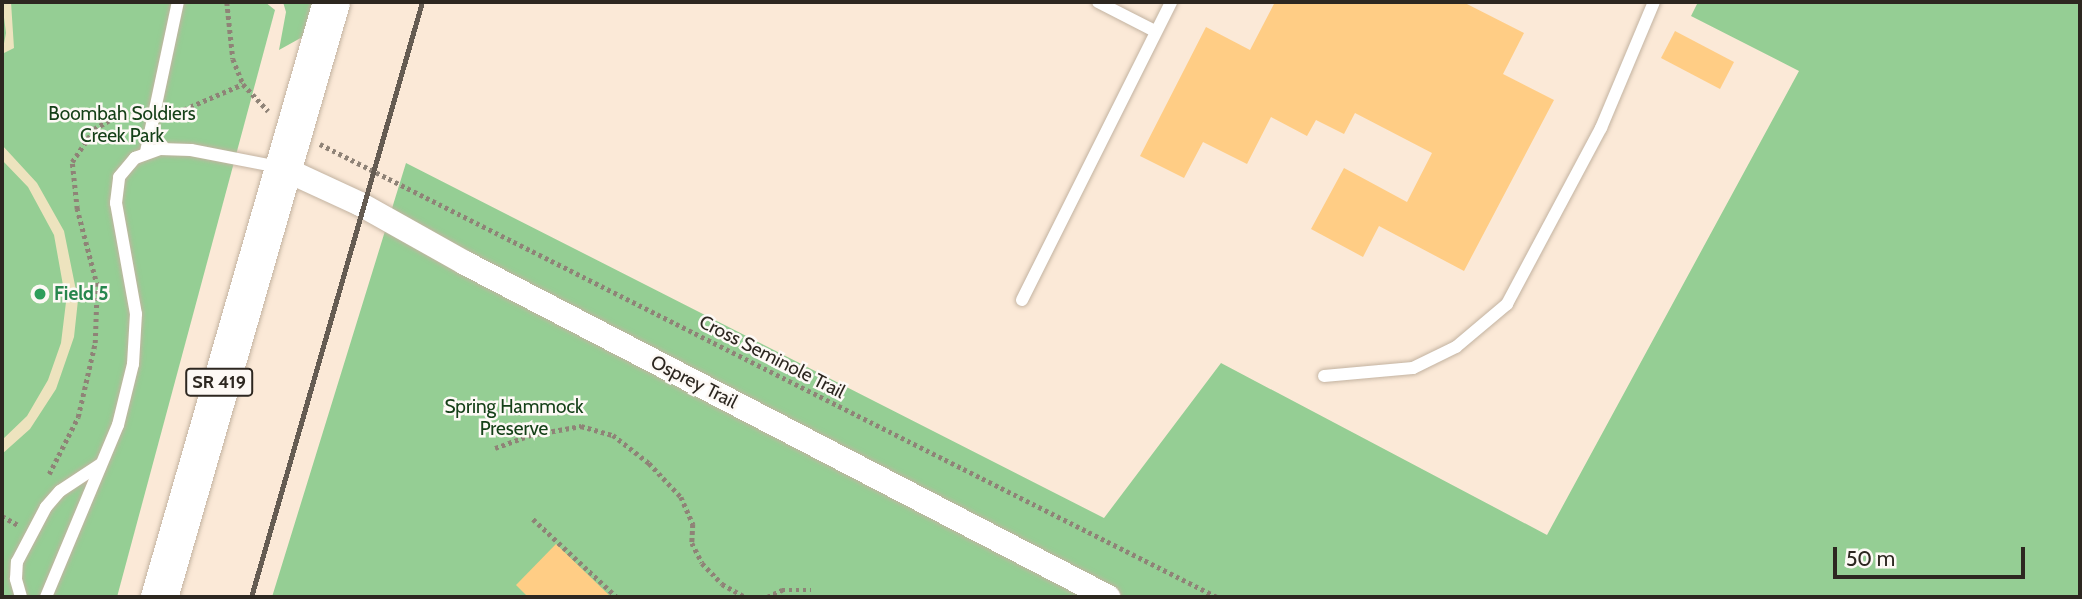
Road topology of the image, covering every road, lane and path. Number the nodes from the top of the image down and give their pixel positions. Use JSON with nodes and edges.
{"nodes":[{"id":1,"x":178,"y":2,"type":"edge"},
{"id":2,"x":227,"y":2,"type":"edge"},
{"id":3,"x":331,"y":2,"type":"edge"},
{"id":4,"x":1098,"y":2,"type":"edge"},
{"id":5,"x":1171,"y":2,"type":"edge"},
{"id":6,"x":1654,"y":2,"type":"edge"},
{"id":7,"x":1155,"y":31,"type":"junction"},
{"id":8,"x":243,"y":84,"type":"junction"},
{"id":9,"x":265,"y":109,"type":"dead end"},
{"id":10,"x":170,"y":115,"type":"dead end"},
{"id":11,"x":131,"y":116,"type":"dead end"},
{"id":12,"x":314,"y":141,"type":"dead end"},
{"id":13,"x":146,"y":152,"type":"junction"},
{"id":14,"x":279,"y":167,"type":"junction"},
{"id":15,"x":1022,"y":300,"type":"dead end"},
{"id":16,"x":1324,"y":376,"type":"dead end"},
{"id":17,"x":495,"y":448,"type":"dead end"},
{"id":18,"x":101,"y":464,"type":"junction"},
{"id":19,"x":42,"y":481,"type":"dead end"},
{"id":20,"x":24,"y":514,"type":"dead end"},
{"id":21,"x":2,"y":516,"type":"edge"},
{"id":22,"x":533,"y":519,"type":"dead end"},
{"id":23,"x":18,"y":525,"type":"junction"},
{"id":24,"x":13,"y":536,"type":"dead end"},
{"id":25,"x":811,"y":590,"type":"dead end"},
{"id":26,"x":21,"y":597,"type":"edge"},
{"id":27,"x":46,"y":597,"type":"edge"},
{"id":28,"x":159,"y":597,"type":"edge"},
{"id":29,"x":617,"y":597,"type":"edge"},
{"id":30,"x":745,"y":597,"type":"edge"},
{"id":31,"x":766,"y":597,"type":"edge"},
{"id":32,"x":1108,"y":597,"type":"edge"},
{"id":33,"x":1217,"y":597,"type":"edge"}],
"edges":[{"from":1,"to":13,"type":"lane"},
{"from":2,"to":8,"type":"path"},
{"from":3,"to":14,"type":"main road","number":"SR 419"},
{"from":4,"to":7,"type":"lane"},
{"from":5,"to":7,"type":"lane"},
{"from":6,"to":16,"type":"lane"},
{"from":7,"to":15,"type":"lane"},
{"from":8,"to":9,"type":"path"},
{"from":8,"to":10,"type":"path"},
{"from":11,"to":19,"type":"path"},
{"from":12,"to":33,"type":"path","name":"Cross Seminole Trail"},
{"from":13,"to":14,"type":"lane"},
{"from":13,"to":18,"type":"lane"},
{"from":14,"to":28,"type":"main road","number":"SR 419"},
{"from":14,"to":32,"type":"street","name":"Osprey Trail"},
{"from":17,"to":30,"type":"path"},
{"from":18,"to":26,"type":"lane"},
{"from":18,"to":27,"type":"lane"},
{"from":20,"to":23,"type":"path"},
{"from":21,"to":23,"type":"path"},
{"from":22,"to":29,"type":"path"},
{"from":23,"to":24,"type":"path"},
{"from":25,"to":31,"type":"path"}]}
